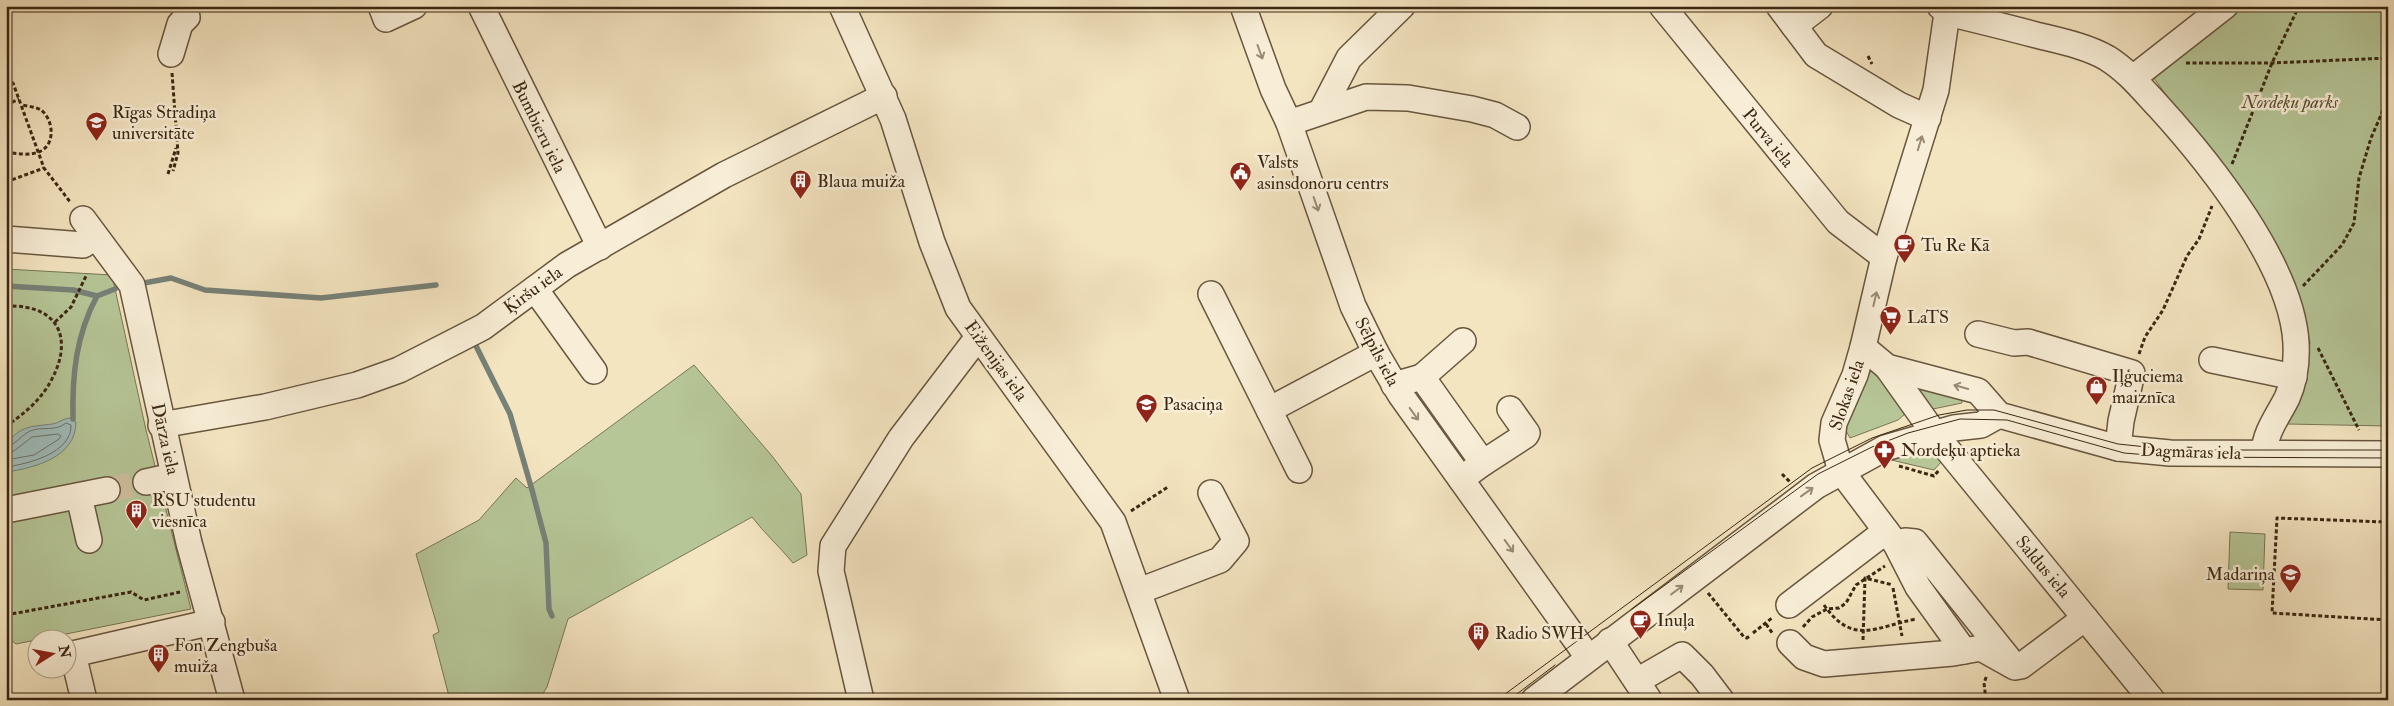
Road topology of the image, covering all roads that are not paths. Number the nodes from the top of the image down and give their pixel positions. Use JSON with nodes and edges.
{"nodes":[{"id":1,"x":184,"y":6,"type":"edge"},
{"id":2,"x":381,"y":6,"type":"edge"},
{"id":3,"x":414,"y":6,"type":"edge"},
{"id":4,"x":481,"y":6,"type":"edge"},
{"id":5,"x":842,"y":6,"type":"edge"},
{"id":6,"x":1243,"y":6,"type":"edge"},
{"id":7,"x":1402,"y":6,"type":"edge"},
{"id":8,"x":1662,"y":6,"type":"edge"},
{"id":9,"x":1779,"y":6,"type":"edge"},
{"id":10,"x":1820,"y":6,"type":"edge"},
{"id":11,"x":2225,"y":6,"type":"edge"},
{"id":12,"x":1945,"y":9,"type":"edge"},
{"id":13,"x":1794,"y":26,"type":"junction"},
{"id":14,"x":171,"y":54,"type":"road end"},
{"id":15,"x":2143,"y":70,"type":"junction"},
{"id":16,"x":884,"y":96,"type":"junction"},
{"id":17,"x":1322,"y":110,"type":"junction"},
{"id":18,"x":1928,"y":118,"type":"junction"},
{"id":19,"x":1288,"y":123,"type":"junction"},
{"id":20,"x":1517,"y":127,"type":"dead end"},
{"id":21,"x":6,"y":239,"type":"edge"},
{"id":22,"x":600,"y":247,"type":"junction"},
{"id":23,"x":1884,"y":258,"type":"junction"},
{"id":24,"x":535,"y":289,"type":"junction"},
{"id":25,"x":1211,"y":294,"type":"dead end"},
{"id":26,"x":1978,"y":334,"type":"dead end"},
{"id":27,"x":978,"y":337,"type":"junction"},
{"id":28,"x":1463,"y":341,"type":"dead end"},
{"id":29,"x":1863,"y":347,"type":"junction"},
{"id":30,"x":1376,"y":353,"type":"junction"},
{"id":31,"x":2212,"y":360,"type":"dead end"},
{"id":32,"x":1887,"y":367,"type":"junction"},
{"id":33,"x":594,"y":371,"type":"dead end"},
{"id":34,"x":2294,"y":377,"type":"junction"},
{"id":35,"x":1422,"y":378,"type":"junction"},
{"id":36,"x":1394,"y":385,"type":"junction"},
{"id":37,"x":1510,"y":409,"type":"dead end"},
{"id":38,"x":1270,"y":410,"type":"junction"},
{"id":39,"x":1999,"y":414,"type":"junction"},
{"id":40,"x":161,"y":425,"type":"junction"},
{"id":41,"x":1934,"y":433,"type":"junction"},
{"id":42,"x":2118,"y":448,"type":"junction"},
{"id":43,"x":2264,"y":453,"type":"junction"},
{"id":44,"x":1483,"y":462,"type":"junction"},
{"id":45,"x":2387,"y":466,"type":"edge"},
{"id":46,"x":1299,"y":470,"type":"dead end"},
{"id":47,"x":1841,"y":471,"type":"junction"},
{"id":48,"x":173,"y":476,"type":"junction"},
{"id":49,"x":1461,"y":479,"type":"junction"},
{"id":50,"x":146,"y":482,"type":"tunnel mouth"},
{"id":51,"x":107,"y":490,"type":"tunnel mouth"},
{"id":52,"x":1211,"y":493,"type":"dead end"},
{"id":53,"x":79,"y":496,"type":"junction"},
{"id":54,"x":6,"y":510,"type":"edge"},
{"id":55,"x":1891,"y":537,"type":"junction"},
{"id":56,"x":88,"y":540,"type":"dead end"},
{"id":57,"x":1139,"y":591,"type":"junction"},
{"id":58,"x":1788,"y":605,"type":"road end"},
{"id":59,"x":2085,"y":618,"type":"junction"},
{"id":60,"x":212,"y":622,"type":"junction"},
{"id":61,"x":1610,"y":641,"type":"junction"},
{"id":62,"x":1790,"y":643,"type":"road end"},
{"id":63,"x":1981,"y":651,"type":"junction"},
{"id":64,"x":1588,"y":657,"type":"junction"},
{"id":65,"x":1643,"y":690,"type":"edge"},
{"id":66,"x":1564,"y":691,"type":"edge"},
{"id":67,"x":2149,"y":698,"type":"edge"},
{"id":68,"x":84,"y":700,"type":"edge"},
{"id":69,"x":232,"y":700,"type":"edge"},
{"id":70,"x":860,"y":700,"type":"edge"},
{"id":71,"x":1176,"y":700,"type":"edge"},
{"id":72,"x":1534,"y":700,"type":"edge"},
{"id":73,"x":1721,"y":700,"type":"edge"}],
"edges":[{"from":1,"to":14,"type":"street"},
{"from":2,"to":3,"type":"street"},
{"from":4,"to":22,"type":"street","name":"Bumbieru iela"},
{"from":5,"to":16,"type":"street","name":"Eiženijas iela"},
{"from":6,"to":19,"type":"street","name":"Sēlpils iela","one_way":true},
{"from":7,"to":17,"type":"street"},
{"from":8,"to":23,"type":"street","name":"Purva iela"},
{"from":9,"to":13,"type":"street"},
{"from":10,"to":13,"type":"street"},
{"from":11,"to":15,"type":"street"},
{"from":12,"to":15,"type":"street"},
{"from":12,"to":18,"type":"street","name":"Slokas iela"},
{"from":13,"to":18,"type":"street"},
{"from":15,"to":34,"type":"street"},
{"from":16,"to":22,"type":"street","name":"Ķiršu iela"},
{"from":16,"to":27,"type":"street","name":"Eiženijas iela"},
{"from":17,"to":19,"type":"street"},
{"from":17,"to":20,"type":"street"},
{"from":23,"to":18,"type":"street","name":"Slokas iela","one_way":true},
{"from":19,"to":30,"type":"street","name":"Sēlpils iela","one_way":true},
{"from":21,"to":40,"type":"street","name":"Dārza iela"},
{"from":22,"to":24,"type":"street","name":"Ķiršu iela"},
{"from":29,"to":23,"type":"street","name":"Slokas iela","one_way":true},
{"from":24,"to":33,"type":"street"},
{"from":24,"to":40,"type":"street","name":"Ķiršu iela"},
{"from":25,"to":38,"type":"street"},
{"from":26,"to":42,"type":"street"},
{"from":27,"to":57,"type":"street","name":"Eiženijas iela"},
{"from":27,"to":70,"type":"street"},
{"from":28,"to":35,"type":"street"},
{"from":29,"to":32,"type":"street"},
{"from":29,"to":47,"type":"street","name":"Slokas iela"},
{"from":30,"to":36,"type":"street","name":"Sēlpils iela"},
{"from":30,"to":38,"type":"street"},
{"from":31,"to":34,"type":"street"},
{"from":39,"to":32,"type":"street","one_way":true},
{"from":32,"to":41,"type":"street","name":"Saldus iela"},
{"from":34,"to":43,"type":"street"},
{"from":35,"to":36,"type":"street"},
{"from":35,"to":44,"type":"street"},
{"from":36,"to":49,"type":"street","name":"Sēlpils iela","one_way":true},
{"from":37,"to":44,"type":"street"},
{"from":38,"to":46,"type":"street"},
{"from":39,"to":41,"type":"street"},
{"from":39,"to":42,"type":"street","name":"Dagmāras iela"},
{"from":40,"to":48,"type":"street","name":"Dārza iela"},
{"from":41,"to":47,"type":"street"},
{"from":41,"to":59,"type":"street","name":"Saldus iela"},
{"from":42,"to":43,"type":"street","name":"Dagmāras iela"},
{"from":43,"to":45,"type":"street","name":"Dagmāras iela"},
{"from":44,"to":49,"type":"street"},
{"from":47,"to":55,"type":"street"},
{"from":61,"to":47,"type":"street","one_way":true},
{"from":48,"to":50,"type":"street"},
{"from":48,"to":60,"type":"street","name":"Dārza iela"},
{"from":49,"to":64,"type":"street","name":"Sēlpils iela","one_way":true},
{"from":51,"to":53,"type":"street"},
{"from":52,"to":57,"type":"street"},
{"from":53,"to":54,"type":"street"},
{"from":53,"to":56,"type":"street"},
{"from":55,"to":58,"type":"street"},
{"from":55,"to":63,"type":"street"},
{"from":55,"to":63,"type":"street"},
{"from":57,"to":71,"type":"street","name":"Eiženijas iela"},
{"from":59,"to":63,"type":"street"},
{"from":59,"to":67,"type":"street","name":"Saldus iela"},
{"from":60,"to":68,"type":"street"},
{"from":60,"to":69,"type":"street","name":"Dārza iela"},
{"from":61,"to":64,"type":"street"},
{"from":61,"to":65,"type":"street"},
{"from":62,"to":63,"type":"street"},
{"from":64,"to":66,"type":"street"},
{"from":65,"to":73,"type":"street"},
{"from":66,"to":72,"type":"street"}]}
